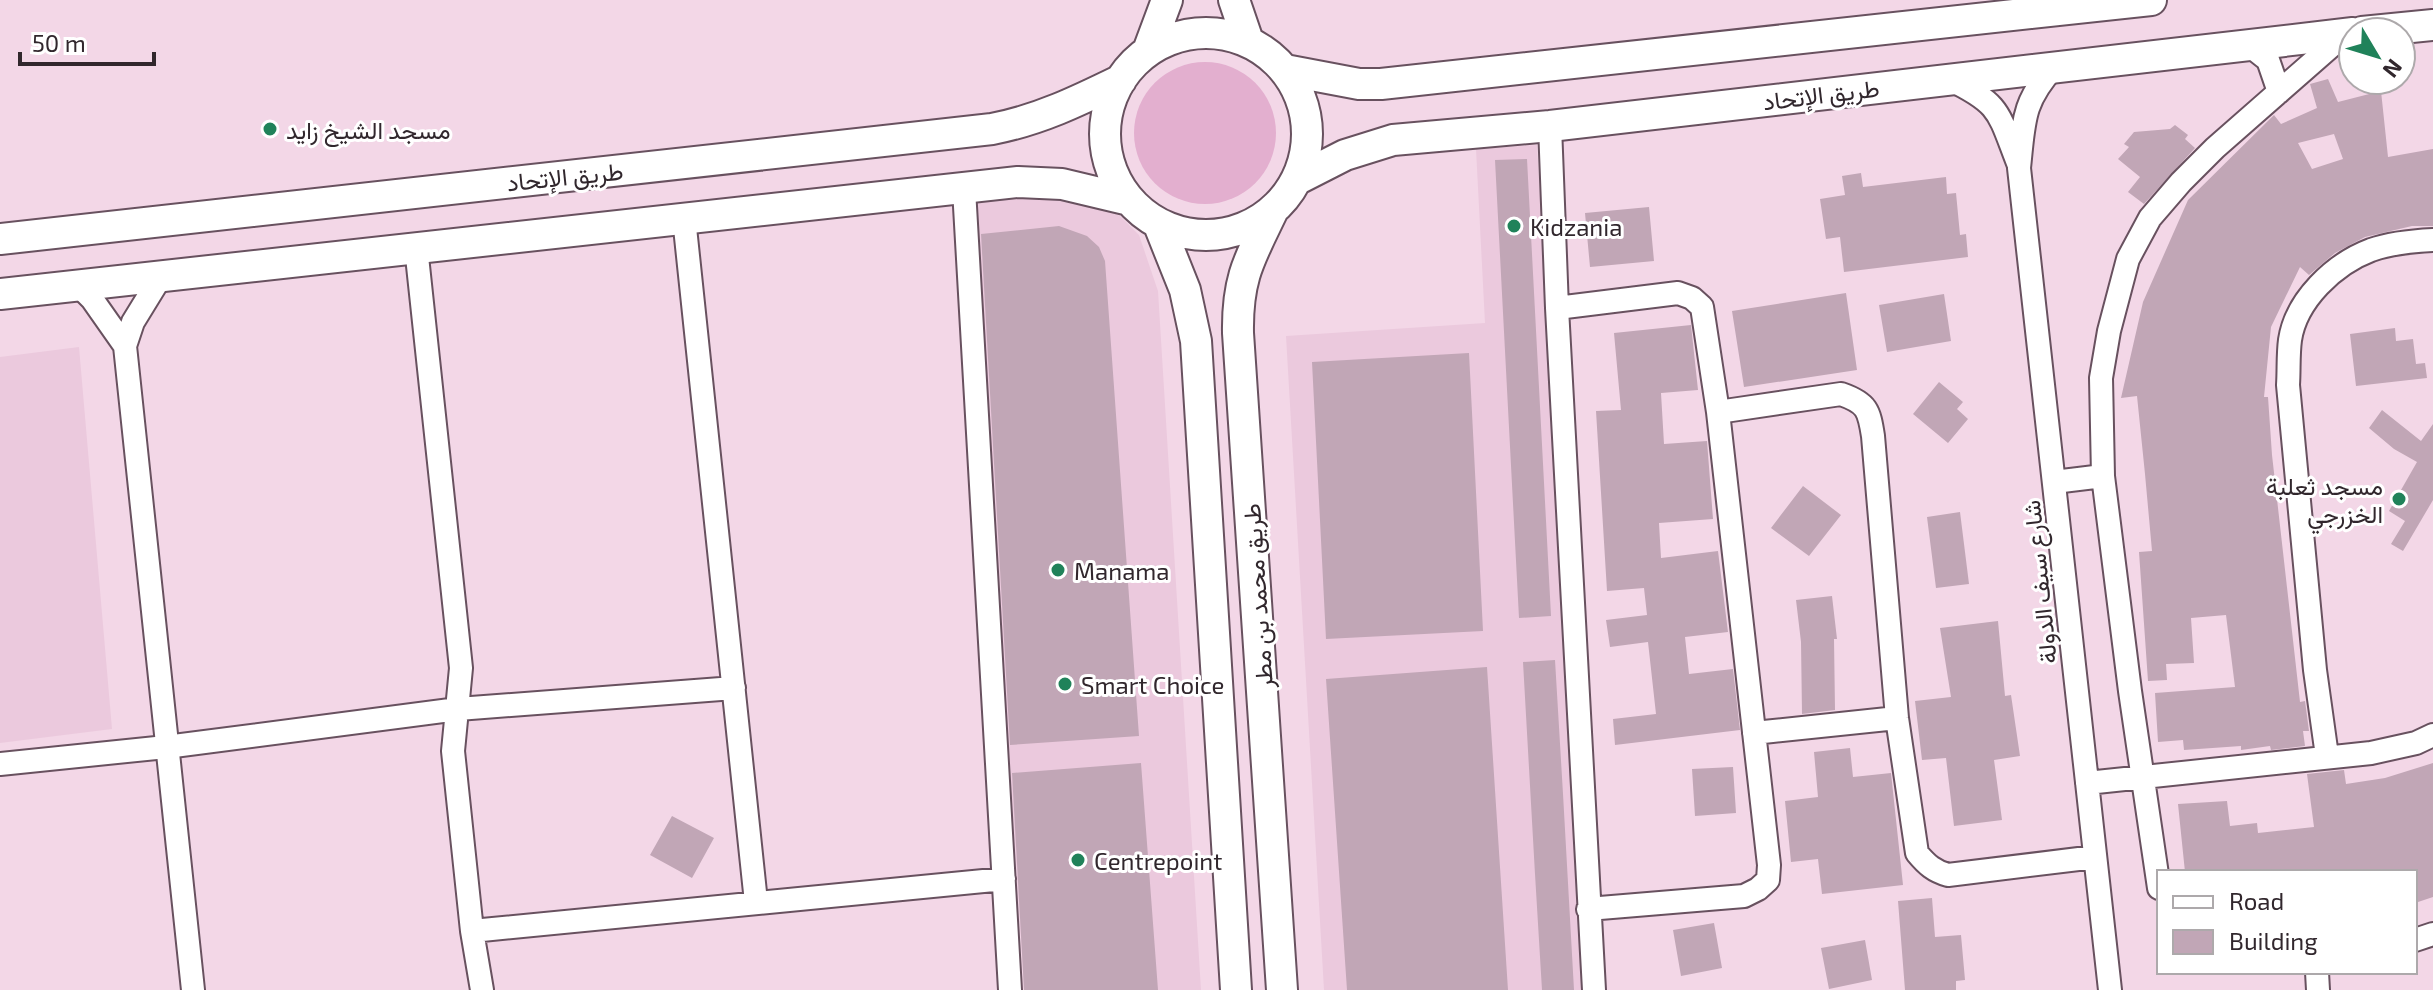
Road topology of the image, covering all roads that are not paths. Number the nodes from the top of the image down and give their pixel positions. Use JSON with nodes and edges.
{"nodes":[{"id":1,"x":1167,"y":0,"type":"edge"},
{"id":2,"x":1234,"y":0,"type":"edge"},
{"id":3,"x":2151,"y":0,"type":"edge"},
{"id":4,"x":2337,"y":35,"type":"edge"},
{"id":5,"x":1248,"y":41,"type":"junction"},
{"id":6,"x":2249,"y":45,"type":"junction"},
{"id":7,"x":2337,"y":46,"type":"edge"},
{"id":8,"x":1148,"y":51,"type":"junction"},
{"id":9,"x":2054,"y":67,"type":"junction"},
{"id":10,"x":1285,"y":70,"type":"junction"},
{"id":11,"x":1948,"y":79,"type":"junction"},
{"id":12,"x":1121,"y":80,"type":"junction"},
{"id":13,"x":2279,"y":92,"type":"junction"},
{"id":14,"x":1550,"y":126,"type":"junction"},
{"id":15,"x":2019,"y":168,"type":"junction"},
{"id":16,"x":1296,"y":180,"type":"junction"},
{"id":17,"x":964,"y":189,"type":"junction"},
{"id":18,"x":1129,"y":200,"type":"junction"},
{"id":19,"x":1273,"y":210,"type":"junction"},
{"id":20,"x":684,"y":218,"type":"junction"},
{"id":21,"x":1159,"y":225,"type":"junction"},
{"id":22,"x":0,"y":239,"type":"edge"},
{"id":23,"x":2433,"y":240,"type":"edge"},
{"id":24,"x":416,"y":247,"type":"junction"},
{"id":25,"x":160,"y":278,"type":"junction"},
{"id":26,"x":78,"y":285,"type":"junction"},
{"id":27,"x":0,"y":294,"type":"edge"},
{"id":28,"x":1557,"y":308,"type":"junction"},
{"id":29,"x":125,"y":346,"type":"junction"},
{"id":30,"x":1718,"y":412,"type":"junction"},
{"id":31,"x":2103,"y":476,"type":"junction"},
{"id":32,"x":2054,"y":482,"type":"junction"},
{"id":33,"x":734,"y":688,"type":"junction"},
{"id":34,"x":458,"y":709,"type":"junction"},
{"id":35,"x":1897,"y":718,"type":"junction"},
{"id":36,"x":1754,"y":733,"type":"junction"},
{"id":37,"x":2433,"y":735,"type":"edge"},
{"id":38,"x":166,"y":747,"type":"junction"},
{"id":39,"x":2327,"y":756,"type":"junction"},
{"id":40,"x":0,"y":764,"type":"edge"},
{"id":41,"x":2142,"y":778,"type":"junction"},
{"id":42,"x":2087,"y":783,"type":"junction"},
{"id":43,"x":2095,"y":857,"type":"junction"},
{"id":44,"x":2157,"y":875,"type":"edge"},
{"id":45,"x":1004,"y":879,"type":"junction"},
{"id":46,"x":756,"y":902,"type":"junction"},
{"id":47,"x":1588,"y":909,"type":"junction"},
{"id":48,"x":472,"y":931,"type":"junction"},
{"id":49,"x":193,"y":990,"type":"edge"},
{"id":50,"x":482,"y":990,"type":"edge"},
{"id":51,"x":1010,"y":990,"type":"edge"},
{"id":52,"x":1236,"y":990,"type":"edge"},
{"id":53,"x":1282,"y":990,"type":"edge"},
{"id":54,"x":1594,"y":990,"type":"edge"},
{"id":55,"x":2110,"y":990,"type":"edge"}],
"edges":[{"from":1,"to":8,"type":"street"},
{"from":2,"to":5,"type":"street"},
{"from":3,"to":10,"type":"street"},
{"from":4,"to":6,"type":"street","name":"طريق اﻹتحاد"},
{"from":5,"to":8,"type":"street"},
{"from":5,"to":10,"type":"street"},
{"from":6,"to":9,"type":"street","name":"طريق اﻹتحاد"},
{"from":6,"to":13,"type":"street"},
{"from":7,"to":13,"type":"street"},
{"from":8,"to":12,"type":"street"},
{"from":9,"to":11,"type":"street","name":"طريق اﻹتحاد"},
{"from":9,"to":15,"type":"street","name":"شارع سيف الدولة"},
{"from":10,"to":16,"type":"street"},
{"from":11,"to":14,"type":"street","name":"طريق اﻹتحاد"},
{"from":11,"to":15,"type":"street","name":"شارع سيف الدولة"},
{"from":12,"to":18,"type":"street"},
{"from":12,"to":22,"type":"street","name":"طريق اﻹتحاد"},
{"from":13,"to":31,"type":"street"},
{"from":14,"to":16,"type":"street","name":"طريق اﻹتحاد"},
{"from":14,"to":28,"type":"street"},
{"from":15,"to":32,"type":"street","name":"شارع سيف الدولة"},
{"from":16,"to":19,"type":"street"},
{"from":17,"to":18,"type":"street"},
{"from":17,"to":20,"type":"street"},
{"from":17,"to":45,"type":"street"},
{"from":18,"to":21,"type":"street"},
{"from":19,"to":21,"type":"street"},
{"from":19,"to":53,"type":"street","name":"طريق محمد بن مطر"},
{"from":20,"to":24,"type":"street"},
{"from":20,"to":33,"type":"street"},
{"from":21,"to":52,"type":"street","name":"طريق محمد بن مطر"},
{"from":23,"to":39,"type":"street"},
{"from":24,"to":25,"type":"street"},
{"from":24,"to":34,"type":"street"},
{"from":25,"to":26,"type":"street"},
{"from":25,"to":29,"type":"street"},
{"from":26,"to":27,"type":"street"},
{"from":26,"to":29,"type":"street"},
{"from":28,"to":30,"type":"street"},
{"from":28,"to":47,"type":"street"},
{"from":29,"to":38,"type":"street"},
{"from":30,"to":35,"type":"street"},
{"from":30,"to":36,"type":"street"},
{"from":31,"to":32,"type":"street"},
{"from":31,"to":41,"type":"street"},
{"from":32,"to":42,"type":"street","name":"شارع سيف الدولة"},
{"from":33,"to":34,"type":"street"},
{"from":33,"to":46,"type":"street"},
{"from":34,"to":38,"type":"street"},
{"from":34,"to":48,"type":"street"},
{"from":35,"to":36,"type":"street"},
{"from":35,"to":43,"type":"street"},
{"from":36,"to":47,"type":"street"},
{"from":37,"to":39,"type":"street"},
{"from":38,"to":40,"type":"street"},
{"from":38,"to":49,"type":"street"},
{"from":39,"to":41,"type":"street"},
{"from":41,"to":42,"type":"street"},
{"from":41,"to":44,"type":"street"},
{"from":42,"to":43,"type":"street","name":"شارع سيف الدولة"},
{"from":43,"to":55,"type":"street","name":"شارع سيف الدولة"},
{"from":45,"to":46,"type":"street"},
{"from":45,"to":51,"type":"street"},
{"from":46,"to":48,"type":"street"},
{"from":47,"to":54,"type":"street"},
{"from":48,"to":50,"type":"street"}]}
